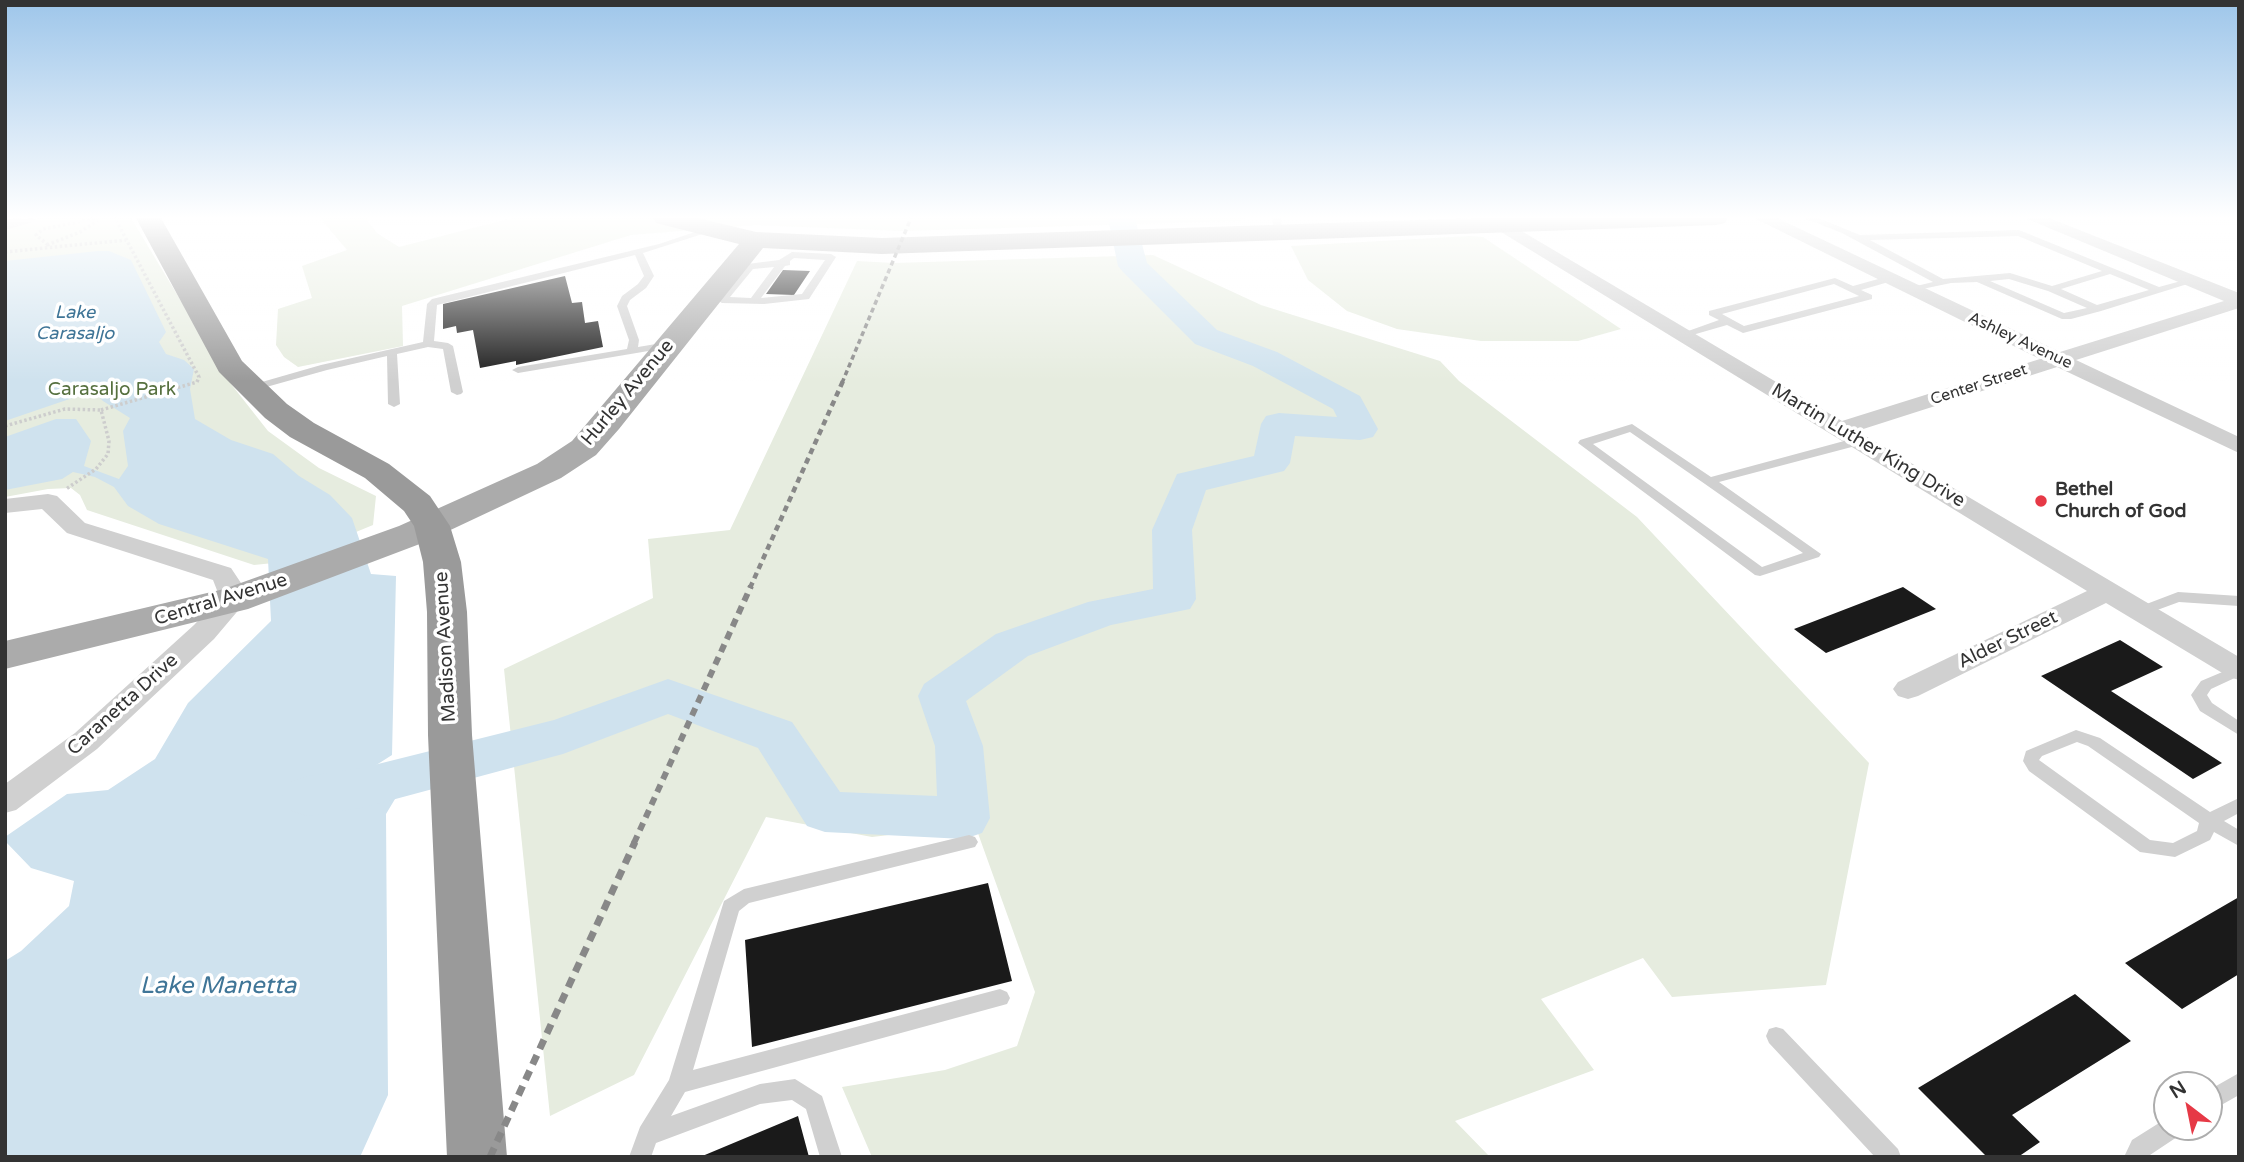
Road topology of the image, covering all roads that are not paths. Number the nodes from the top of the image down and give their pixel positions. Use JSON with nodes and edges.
{"nodes":[{"id":1,"x":180,"y":272,"type":"edge"},
{"id":2,"x":556,"y":272,"type":"edge"},
{"id":3,"x":647,"y":272,"type":"edge"},
{"id":4,"x":743,"y":272,"type":"edge"},
{"id":5,"x":768,"y":272,"type":"edge"},
{"id":6,"x":768,"y":272,"type":"edge"},
{"id":7,"x":775,"y":272,"type":"edge"},
{"id":8,"x":813,"y":272,"type":"edge"},
{"id":9,"x":1588,"y":272,"type":"edge"},
{"id":10,"x":1875,"y":272,"type":"edge"},
{"id":11,"x":1922,"y":272,"type":"edge"},
{"id":12,"x":2107,"y":272,"type":"edge"},
{"id":13,"x":2114,"y":272,"type":"edge"},
{"id":14,"x":2168,"y":272,"type":"edge"},
{"id":15,"x":1889,"y":279,"type":"junction"},
{"id":16,"x":1978,"y":279,"type":"junction"},
{"id":17,"x":749,"y":280,"type":"junction"},
{"id":18,"x":1941,"y":282,"type":"junction"},
{"id":19,"x":2192,"y":282,"type":"junction"},
{"id":20,"x":1852,"y":289,"type":"junction"},
{"id":21,"x":2052,"y":289,"type":"junction"},
{"id":22,"x":1912,"y":290,"type":"junction"},
{"id":23,"x":2159,"y":291,"type":"junction"},
{"id":24,"x":2239,"y":301,"type":"edge"},
{"id":25,"x":2097,"y":309,"type":"junction"},
{"id":26,"x":1728,"y":321,"type":"junction"},
{"id":27,"x":1682,"y":335,"type":"junction"},
{"id":28,"x":428,"y":344,"type":"junction"},
{"id":29,"x":668,"y":345,"type":"junction"},
{"id":30,"x":632,"y":350,"type":"junction"},
{"id":31,"x":392,"y":353,"type":"junction"},
{"id":32,"x":2059,"y":359,"type":"junction"},
{"id":33,"x":519,"y":370,"type":"dead end"},
{"id":34,"x":252,"y":388,"type":"junction"},
{"id":35,"x":457,"y":392,"type":"dead end"},
{"id":36,"x":394,"y":404,"type":"dead end"},
{"id":37,"x":1849,"y":435,"type":"junction"},
{"id":38,"x":2239,"y":446,"type":"edge"},
{"id":39,"x":1709,"y":481,"type":"junction"},
{"id":40,"x":5,"y":506,"type":"edge"},
{"id":41,"x":425,"y":528,"type":"junction"},
{"id":42,"x":2108,"y":591,"type":"junction"},
{"id":43,"x":238,"y":599,"type":"junction"},
{"id":44,"x":2239,"y":601,"type":"edge"},
{"id":45,"x":2141,"y":611,"type":"junction"},
{"id":46,"x":5,"y":656,"type":"edge"},
{"id":47,"x":2239,"y":670,"type":"edge"},
{"id":48,"x":1908,"y":689,"type":"dead end"},
{"id":49,"x":2239,"y":729,"type":"edge"},
{"id":50,"x":86,"y":741,"type":"joint"},
{"id":51,"x":5,"y":801,"type":"edge"},
{"id":52,"x":2239,"y":804,"type":"edge"},
{"id":53,"x":2209,"y":820,"type":"junction"},
{"id":54,"x":2239,"y":839,"type":"edge"},
{"id":55,"x":969,"y":842,"type":"dead end"},
{"id":56,"x":1000,"y":998,"type":"dead end"},
{"id":57,"x":1776,"y":1036,"type":"dead end"},
{"id":58,"x":2239,"y":1083,"type":"edge"},
{"id":59,"x":678,"y":1084,"type":"junction"},
{"id":60,"x":2223,"y":1093,"type":"edge"},
{"id":61,"x":648,"y":1135,"type":"junction"},
{"id":62,"x":2153,"y":1139,"type":"edge"},
{"id":63,"x":477,"y":1157,"type":"edge"},
{"id":64,"x":640,"y":1157,"type":"edge"},
{"id":65,"x":831,"y":1157,"type":"edge"},
{"id":66,"x":1890,"y":1157,"type":"edge"},
{"id":67,"x":2135,"y":1157,"type":"edge"}],
"edges":[{"from":1,"to":34,"type":"highway","name":"Madison Avenue"},
{"from":2,"to":28,"type":"lane"},
{"from":3,"to":30,"type":"lane"},
{"from":4,"to":17,"type":"main road"},
{"from":5,"to":17,"type":"lane"},
{"from":6,"to":17,"type":"lane"},
{"from":7,"to":17,"type":"main road"},
{"from":8,"to":17,"type":"lane"},
{"from":9,"to":27,"type":"street","name":"Martin Luther King Drive"},
{"from":10,"to":15,"type":"street","name":"Ashley Avenue"},
{"from":11,"to":18,"type":"lane"},
{"from":12,"to":21,"type":"lane"},
{"from":13,"to":23,"type":"lane"},
{"from":14,"to":19,"type":"street"},
{"from":15,"to":20,"type":"lane"},
{"from":15,"to":22,"type":"street","name":"Ashley Avenue"},
{"from":16,"to":18,"type":"lane"},
{"from":16,"to":21,"type":"lane"},
{"from":16,"to":25,"type":"lane"},
{"from":17,"to":29,"type":"main road","name":"Hurley Avenue"},
{"from":18,"to":22,"type":"lane"},
{"from":19,"to":23,"type":"lane"},
{"from":19,"to":24,"type":"street"},
{"from":20,"to":26,"type":"lane"},
{"from":20,"to":26,"type":"lane"},
{"from":21,"to":25,"type":"lane"},
{"from":22,"to":32,"type":"street","name":"Ashley Avenue"},
{"from":23,"to":25,"type":"lane"},
{"from":24,"to":32,"type":"street","name":"Center Street"},
{"from":26,"to":27,"type":"lane"},
{"from":27,"to":37,"type":"street","name":"Martin Luther King Drive"},
{"from":28,"to":31,"type":"lane"},
{"from":28,"to":35,"type":"lane"},
{"from":29,"to":30,"type":"lane"},
{"from":29,"to":41,"type":"main road","name":"Hurley Avenue"},
{"from":30,"to":33,"type":"lane"},
{"from":31,"to":34,"type":"lane"},
{"from":31,"to":36,"type":"lane"},
{"from":32,"to":37,"type":"street","name":"Center Street"},
{"from":32,"to":38,"type":"street","name":"Ashley Avenue"},
{"from":34,"to":41,"type":"highway","name":"Madison Avenue"},
{"from":37,"to":39,"type":"lane"},
{"from":37,"to":42,"type":"street","name":"Martin Luther King Drive"},
{"from":39,"to":39,"type":"lane"},
{"from":40,"to":43,"type":"street"},
{"from":41,"to":43,"type":"main road","name":"Central Avenue"},
{"from":41,"to":63,"type":"highway","name":"Madison Avenue"},
{"from":42,"to":45,"type":"street","name":"Martin Luther King Drive"},
{"from":42,"to":48,"type":"street","name":"Alder Street"},
{"from":43,"to":46,"type":"main road","name":"Central Avenue"},
{"from":43,"to":50,"type":"street","name":"Caranetta Drive"},
{"from":44,"to":45,"type":"lane"},
{"from":45,"to":47,"type":"street","name":"Martin Luther King Drive"},
{"from":47,"to":49,"type":"lane"},
{"from":50,"to":51,"type":"street","name":"Caranetta Drive"},
{"from":52,"to":53,"type":"lane"},
{"from":53,"to":53,"type":"lane"},
{"from":53,"to":54,"type":"lane"},
{"from":55,"to":59,"type":"lane"},
{"from":56,"to":59,"type":"lane"},
{"from":57,"to":66,"type":"lane"},
{"from":58,"to":60,"type":"lane"},
{"from":59,"to":61,"type":"lane"},
{"from":61,"to":64,"type":"lane"},
{"from":61,"to":65,"type":"lane"},
{"from":62,"to":67,"type":"lane"}]}
